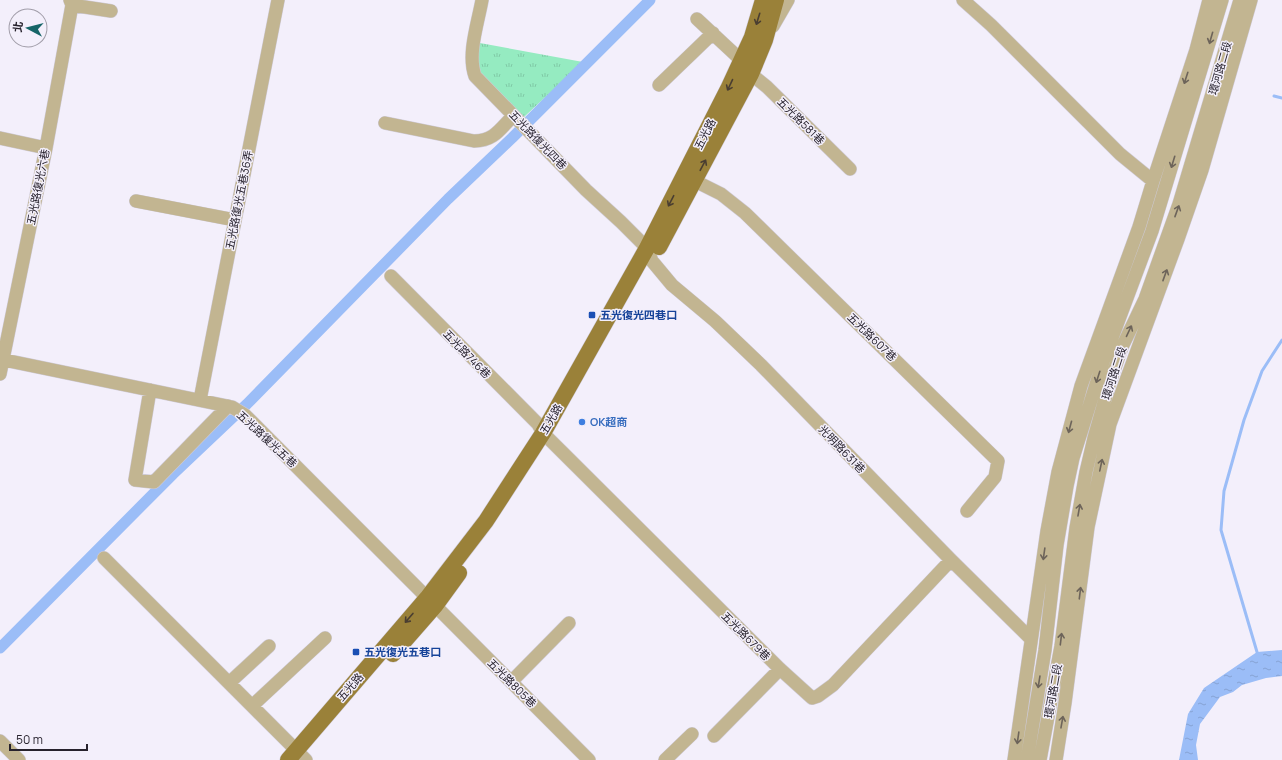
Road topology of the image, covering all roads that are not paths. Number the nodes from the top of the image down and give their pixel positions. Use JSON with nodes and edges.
{"nodes":[{"id":1,"x":278,"y":0,"type":"edge"},
{"id":2,"x":482,"y":0,"type":"edge"},
{"id":3,"x":763,"y":0,"type":"edge"},
{"id":4,"x":776,"y":0,"type":"edge"},
{"id":5,"x":788,"y":0,"type":"edge"},
{"id":6,"x":963,"y":0,"type":"edge"},
{"id":7,"x":1209,"y":0,"type":"edge"},
{"id":8,"x":1222,"y":0,"type":"edge"},
{"id":9,"x":1240,"y":0,"type":"edge"},
{"id":10,"x":1251,"y":0,"type":"edge"},
{"id":11,"x":71,"y":3,"type":"edge"},
{"id":12,"x":111,"y":11,"type":"dead end"},
{"id":13,"x":697,"y":19,"type":"dead end"},
{"id":14,"x":713,"y":33,"type":"junction"},
{"id":15,"x":758,"y":38,"type":"junction"},
{"id":16,"x":741,"y":60,"type":"junction"},
{"id":17,"x":750,"y":74,"type":"junction"},
{"id":18,"x":658,"y":85,"type":"dead end"},
{"id":19,"x":520,"y":122,"type":"junction"},
{"id":20,"x":385,"y":123,"type":"dead end"},
{"id":21,"x":0,"y":138,"type":"edge"},
{"id":22,"x":46,"y":148,"type":"junction"},
{"id":23,"x":850,"y":169,"type":"dead end"},
{"id":24,"x":695,"y":181,"type":"junction"},
{"id":25,"x":1153,"y":181,"type":"junction"},
{"id":26,"x":136,"y":201,"type":"dead end"},
{"id":27,"x":235,"y":220,"type":"junction"},
{"id":28,"x":1139,"y":227,"type":"junction"},
{"id":29,"x":1152,"y":231,"type":"junction"},
{"id":30,"x":1173,"y":237,"type":"junction"},
{"id":31,"x":649,"y":255,"type":"junction"},
{"id":32,"x":391,"y":276,"type":"dead end"},
{"id":33,"x":1123,"y":290,"type":"junction"},
{"id":34,"x":1150,"y":301,"type":"junction"},
{"id":35,"x":2,"y":360,"type":"edge"},
{"id":36,"x":0,"y":374,"type":"edge"},
{"id":37,"x":150,"y":390,"type":"junction"},
{"id":38,"x":200,"y":400,"type":"junction"},
{"id":39,"x":230,"y":406,"type":"junction"},
{"id":40,"x":547,"y":436,"type":"junction"},
{"id":41,"x":967,"y":511,"type":"dead end"},
{"id":42,"x":104,"y":558,"type":"dead end"},
{"id":43,"x":951,"y":560,"type":"junction"},
{"id":44,"x":431,"y":602,"type":"junction"},
{"id":45,"x":569,"y":623,"type":"dead end"},
{"id":46,"x":325,"y":638,"type":"dead end"},
{"id":47,"x":1031,"y":639,"type":"junction"},
{"id":48,"x":269,"y":646,"type":"dead end"},
{"id":49,"x":780,"y":669,"type":"junction"},
{"id":50,"x":511,"y":682,"type":"junction"},
{"id":51,"x":229,"y":683,"type":"junction"},
{"id":52,"x":253,"y":705,"type":"junction"},
{"id":53,"x":692,"y":734,"type":"dead end"},
{"id":54,"x":714,"y":736,"type":"dead end"},
{"id":55,"x":0,"y":741,"type":"edge"},
{"id":56,"x":299,"y":758,"type":"edge"},
{"id":57,"x":19,"y":760,"type":"edge"},
{"id":58,"x":589,"y":760,"type":"edge"},
{"id":59,"x":666,"y":760,"type":"edge"},
{"id":60,"x":1014,"y":760,"type":"edge"},
{"id":61,"x":1027,"y":760,"type":"edge"},
{"id":62,"x":1040,"y":760,"type":"edge"},
{"id":63,"x":1056,"y":760,"type":"edge"}],
"edges":[{"from":1,"to":27,"type":"street","name":"五光路復光五巷36弄"},
{"from":2,"to":19,"type":"street","name":"五光路復光四巷"},
{"from":3,"to":15,"type":"main road","name":"五光路","one_way":true},
{"from":4,"to":15,"type":"main road","name":"五光路"},
{"from":5,"to":15,"type":"street","name":"五光路"},
{"from":6,"to":25,"type":"street"},
{"from":7,"to":25,"type":"street","name":"環河路二段","one_way":true},
{"from":8,"to":29,"type":"street","name":"環河路二段","one_way":true},
{"from":30,"to":9,"type":"street","name":"環河路二段","one_way":true},
{"from":10,"to":30,"type":"street","name":"環河路二段"},
{"from":11,"to":12,"type":"street"},
{"from":11,"to":22,"type":"street","name":"五光路復光六巷"},
{"from":13,"to":14,"type":"street","name":"五光路581巷"},
{"from":14,"to":16,"type":"street","name":"五光路581巷"},
{"from":14,"to":18,"type":"street"},
{"from":15,"to":16,"type":"main road","name":"五光路"},
{"from":15,"to":17,"type":"main road","name":"五光路"},
{"from":16,"to":17,"type":"street","name":"五光路581巷"},
{"from":16,"to":31,"type":"main road","name":"五光路","one_way":true},
{"from":17,"to":23,"type":"street","name":"五光路581巷"},
{"from":24,"to":17,"type":"main road","name":"五光路","one_way":true},
{"from":19,"to":20,"type":"street"},
{"from":19,"to":31,"type":"street","name":"五光路復光四巷"},
{"from":21,"to":22,"type":"street"},
{"from":22,"to":35,"type":"street","name":"五光路復光六巷"},
{"from":24,"to":31,"type":"main road","name":"五光路"},
{"from":24,"to":41,"type":"street","name":"五光路607巷"},
{"from":25,"to":28,"type":"street","name":"環河路二段"},
{"from":26,"to":27,"type":"street"},
{"from":27,"to":38,"type":"street","name":"五光路復光五巷36弄"},
{"from":28,"to":29,"type":"street"},
{"from":28,"to":33,"type":"street","name":"環河路二段"},
{"from":29,"to":30,"type":"street"},
{"from":29,"to":33,"type":"street","name":"環河路二段"},
{"from":34,"to":30,"type":"street","name":"環河路二段","one_way":true},
{"from":31,"to":40,"type":"main road","name":"五光路"},
{"from":31,"to":43,"type":"street","name":"光明路631巷"},
{"from":32,"to":40,"type":"street","name":"五光路746巷"},
{"from":33,"to":34,"type":"street"},
{"from":33,"to":47,"type":"street","name":"環河路二段","one_way":true},
{"from":33,"to":61,"type":"street","name":"環河路二段","one_way":true},
{"from":62,"to":34,"type":"street","name":"環河路二段","one_way":true},
{"from":63,"to":34,"type":"street","name":"環河路二段","one_way":true},
{"from":35,"to":36,"type":"street","name":"五光路復光六巷"},
{"from":35,"to":37,"type":"street","name":"五光路復光五巷"},
{"from":37,"to":38,"type":"street","name":"五光路復光五巷"},
{"from":37,"to":39,"type":"street"},
{"from":38,"to":39,"type":"street","name":"五光路復光五巷"},
{"from":39,"to":44,"type":"street","name":"五光路復光五巷"},
{"from":40,"to":44,"type":"main road","name":"五光路"},
{"from":40,"to":49,"type":"street","name":"五光路679巷"},
{"from":42,"to":51,"type":"street"},
{"from":43,"to":47,"type":"street","name":"光明路631巷"},
{"from":43,"to":49,"type":"street","name":"五光路679巷"},
{"from":44,"to":50,"type":"street","name":"五光路805巷"},
{"from":44,"to":56,"type":"main road","name":"五光路"},
{"from":45,"to":50,"type":"street"},
{"from":46,"to":52,"type":"street"},
{"from":47,"to":60,"type":"street","name":"環河路二段","one_way":true},
{"from":48,"to":51,"type":"street"},
{"from":49,"to":54,"type":"street"},
{"from":50,"to":58,"type":"street","name":"五光路805巷"},
{"from":51,"to":52,"type":"street"},
{"from":52,"to":56,"type":"street"},
{"from":53,"to":59,"type":"street"},
{"from":55,"to":57,"type":"street"}]}
